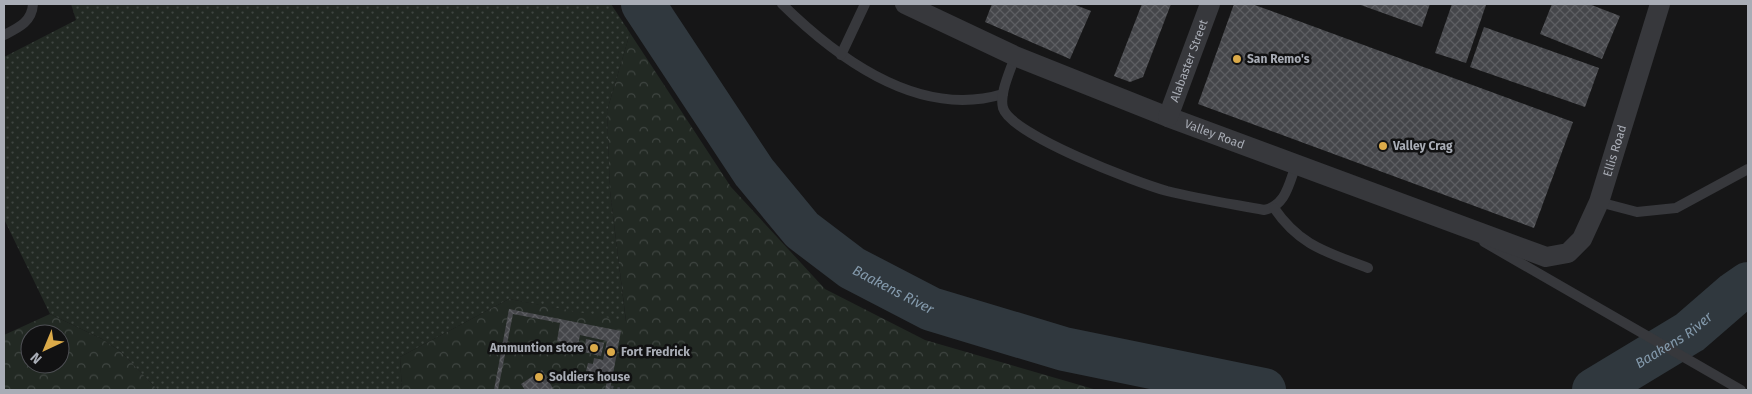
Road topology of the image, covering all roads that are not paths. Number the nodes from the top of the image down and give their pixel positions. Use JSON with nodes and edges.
{"nodes":[{"id":1,"x":33,"y":4,"type":"edge"},
{"id":2,"x":782,"y":4,"type":"edge"},
{"id":3,"x":865,"y":4,"type":"edge"},
{"id":4,"x":906,"y":4,"type":"edge"},
{"id":5,"x":1210,"y":4,"type":"edge"},
{"id":6,"x":1660,"y":4,"type":"edge"},
{"id":7,"x":4,"y":35,"type":"edge"},
{"id":8,"x":841,"y":55,"type":"junction"},
{"id":9,"x":1015,"y":56,"type":"junction"},
{"id":10,"x":1003,"y":94,"type":"junction"},
{"id":11,"x":1168,"y":117,"type":"junction"},
{"id":12,"x":1296,"y":165,"type":"junction"},
{"id":13,"x":1748,"y":170,"type":"edge"},
{"id":14,"x":1599,"y":202,"type":"junction"},
{"id":15,"x":1274,"y":208,"type":"junction"},
{"id":16,"x":1446,"y":220,"type":"junction"},
{"id":17,"x":1530,"y":252,"type":"joint"},
{"id":18,"x":1368,"y":268,"type":"dead end"},
{"id":19,"x":1740,"y":390,"type":"edge"}],
"edges":[{"from":1,"to":7,"type":"lane"},
{"from":2,"to":8,"type":"lane"},
{"from":3,"to":8,"type":"lane"},
{"from":4,"to":9,"type":"street","name":"Valley Road"},
{"from":5,"to":11,"type":"street","name":"Alabaster Street"},
{"from":6,"to":14,"type":"street","name":"Ellis Road"},
{"from":8,"to":10,"type":"lane"},
{"from":9,"to":10,"type":"lane"},
{"from":9,"to":11,"type":"street","name":"Valley Road"},
{"from":10,"to":15,"type":"lane"},
{"from":11,"to":12,"type":"street","name":"Valley Road"},
{"from":12,"to":15,"type":"lane"},
{"from":12,"to":16,"type":"street","name":"Valley Road"},
{"from":13,"to":14,"type":"lane"},
{"from":14,"to":17,"type":"street","name":"Ellis Road"},
{"from":15,"to":18,"type":"lane"},
{"from":16,"to":17,"type":"street","name":"Valley Road"},
{"from":16,"to":19,"type":"lane"}]}
